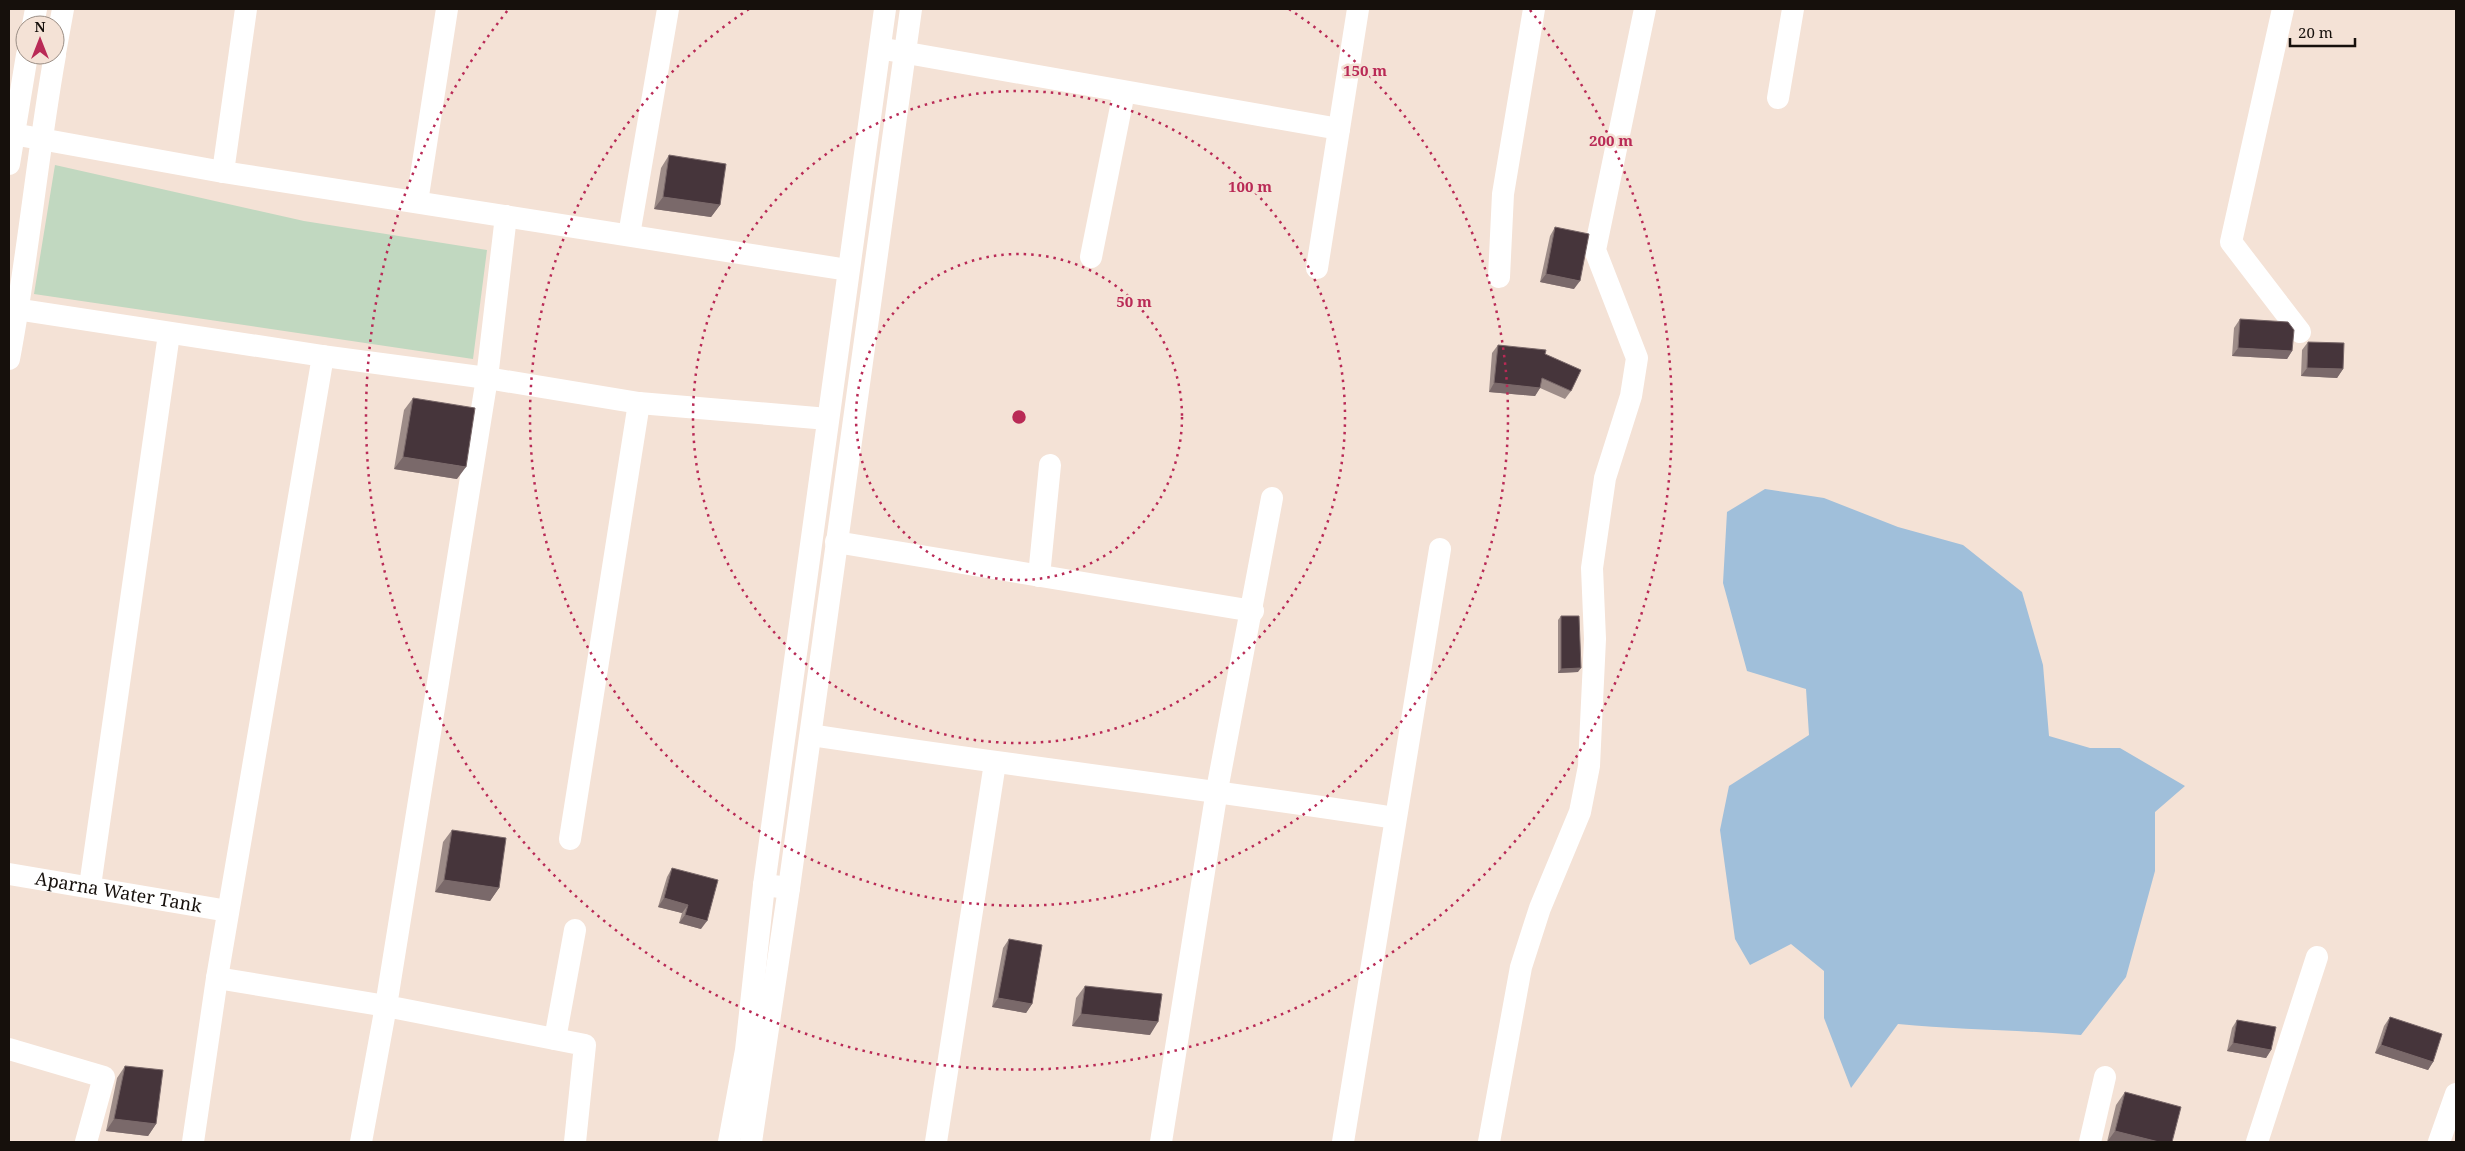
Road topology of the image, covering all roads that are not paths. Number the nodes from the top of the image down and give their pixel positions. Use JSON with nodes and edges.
{"nodes":[{"id":1,"x":246,"y":9,"type":"edge"},
{"id":2,"x":447,"y":9,"type":"edge"},
{"id":3,"x":668,"y":9,"type":"edge"},
{"id":4,"x":885,"y":9,"type":"edge"},
{"id":5,"x":911,"y":9,"type":"edge"},
{"id":6,"x":1358,"y":9,"type":"edge"},
{"id":7,"x":1534,"y":9,"type":"edge"},
{"id":8,"x":1645,"y":9,"type":"edge"},
{"id":9,"x":1793,"y":9,"type":"edge"},
{"id":10,"x":2283,"y":9,"type":"edge"},
{"id":11,"x":879,"y":48,"type":"junction"},
{"id":12,"x":905,"y":52,"type":"junction"},
{"id":13,"x":25,"y":65,"type":"edge"},
{"id":14,"x":53,"y":65,"type":"edge"},
{"id":15,"x":1124,"y":92,"type":"junction"},
{"id":16,"x":1778,"y":98,"type":"dead end"},
{"id":17,"x":1339,"y":129,"type":"junction"},
{"id":18,"x":13,"y":134,"type":"junction"},
{"id":19,"x":40,"y":138,"type":"junction"},
{"id":20,"x":9,"y":164,"type":"edge"},
{"id":21,"x":223,"y":172,"type":"junction"},
{"id":22,"x":417,"y":202,"type":"junction"},
{"id":23,"x":506,"y":216,"type":"junction"},
{"id":24,"x":630,"y":235,"type":"junction"},
{"id":25,"x":1091,"y":258,"type":"dead end"},
{"id":26,"x":1317,"y":268,"type":"dead end"},
{"id":27,"x":848,"y":270,"type":"junction"},
{"id":28,"x":1499,"y":277,"type":"dead end"},
{"id":29,"x":13,"y":309,"type":"edge"},
{"id":30,"x":2300,"y":332,"type":"dead end"},
{"id":31,"x":169,"y":334,"type":"junction"},
{"id":32,"x":323,"y":356,"type":"junction"},
{"id":33,"x":9,"y":359,"type":"edge"},
{"id":34,"x":487,"y":378,"type":"junction"},
{"id":35,"x":640,"y":403,"type":"junction"},
{"id":36,"x":828,"y":419,"type":"junction"},
{"id":37,"x":1050,"y":466,"type":"dead end"},
{"id":38,"x":1272,"y":498,"type":"dead end"},
{"id":39,"x":836,"y":542,"type":"junction"},
{"id":40,"x":1440,"y":549,"type":"dead end"},
{"id":41,"x":1038,"y":576,"type":"junction"},
{"id":42,"x":1253,"y":611,"type":"junction"},
{"id":43,"x":811,"y":735,"type":"junction"},
{"id":44,"x":995,"y":763,"type":"junction"},
{"id":45,"x":1217,"y":790,"type":"junction"},
{"id":46,"x":1395,"y":818,"type":"junction"},
{"id":47,"x":570,"y":839,"type":"dead end"},
{"id":48,"x":9,"y":874,"type":"edge"},
{"id":49,"x":764,"y":885,"type":"junction"},
{"id":50,"x":90,"y":886,"type":"junction"},
{"id":51,"x":790,"y":888,"type":"junction"},
{"id":52,"x":228,"y":911,"type":"junction"},
{"id":53,"x":575,"y":930,"type":"dead end"},
{"id":54,"x":2318,"y":957,"type":"dead end"},
{"id":55,"x":216,"y":978,"type":"junction"},
{"id":56,"x":386,"y":1006,"type":"junction"},
{"id":57,"x":555,"y":1039,"type":"junction"},
{"id":58,"x":9,"y":1049,"type":"edge"},
{"id":59,"x":755,"y":1052,"type":"junction"},
{"id":60,"x":2105,"y":1077,"type":"dead end"},
{"id":61,"x":2456,"y":1094,"type":"edge"},
{"id":62,"x":86,"y":1142,"type":"edge"},
{"id":63,"x":193,"y":1142,"type":"edge"},
{"id":64,"x":361,"y":1142,"type":"edge"},
{"id":65,"x":575,"y":1142,"type":"edge"},
{"id":66,"x":729,"y":1142,"type":"edge"},
{"id":67,"x":752,"y":1142,"type":"edge"},
{"id":68,"x":936,"y":1142,"type":"edge"},
{"id":69,"x":1161,"y":1142,"type":"edge"},
{"id":70,"x":1343,"y":1142,"type":"edge"},
{"id":71,"x":1489,"y":1142,"type":"edge"},
{"id":72,"x":2090,"y":1142,"type":"edge"},
{"id":73,"x":2257,"y":1142,"type":"edge"},
{"id":74,"x":2439,"y":1142,"type":"edge"}],
"edges":[{"from":1,"to":21,"type":"street"},
{"from":2,"to":22,"type":"street"},
{"from":3,"to":24,"type":"street"},
{"from":4,"to":11,"type":"street"},
{"from":5,"to":12,"type":"street"},
{"from":6,"to":17,"type":"street"},
{"from":7,"to":28,"type":"street"},
{"from":8,"to":71,"type":"street"},
{"from":9,"to":16,"type":"street"},
{"from":10,"to":30,"type":"street"},
{"from":11,"to":12,"type":"street"},
{"from":11,"to":27,"type":"street"},
{"from":12,"to":15,"type":"street"},
{"from":12,"to":39,"type":"street"},
{"from":13,"to":18,"type":"street"},
{"from":14,"to":19,"type":"street"},
{"from":15,"to":17,"type":"street"},
{"from":15,"to":25,"type":"street"},
{"from":17,"to":26,"type":"street"},
{"from":18,"to":19,"type":"street"},
{"from":18,"to":20,"type":"street"},
{"from":19,"to":21,"type":"street"},
{"from":19,"to":29,"type":"street"},
{"from":21,"to":22,"type":"street"},
{"from":22,"to":23,"type":"street"},
{"from":23,"to":24,"type":"street"},
{"from":23,"to":34,"type":"street"},
{"from":24,"to":27,"type":"street"},
{"from":27,"to":36,"type":"street"},
{"from":29,"to":31,"type":"street"},
{"from":29,"to":33,"type":"street"},
{"from":31,"to":32,"type":"street"},
{"from":31,"to":50,"type":"street"},
{"from":32,"to":34,"type":"street"},
{"from":32,"to":52,"type":"street"},
{"from":34,"to":35,"type":"street"},
{"from":34,"to":56,"type":"street"},
{"from":35,"to":36,"type":"street"},
{"from":35,"to":47,"type":"street"},
{"from":36,"to":49,"type":"street"},
{"from":37,"to":41,"type":"street"},
{"from":38,"to":42,"type":"street"},
{"from":39,"to":41,"type":"street"},
{"from":39,"to":43,"type":"street"},
{"from":40,"to":46,"type":"street"},
{"from":41,"to":42,"type":"street"},
{"from":42,"to":45,"type":"street"},
{"from":43,"to":44,"type":"street"},
{"from":43,"to":51,"type":"street"},
{"from":44,"to":45,"type":"street"},
{"from":44,"to":68,"type":"street"},
{"from":45,"to":46,"type":"street"},
{"from":45,"to":69,"type":"street"},
{"from":46,"to":70,"type":"street"},
{"from":48,"to":50,"type":"street","name":"Aparna Water Tank"},
{"from":49,"to":51,"type":"street"},
{"from":49,"to":59,"type":"street"},
{"from":50,"to":52,"type":"street","name":"Aparna Water Tank"},
{"from":51,"to":59,"type":"street"},
{"from":52,"to":55,"type":"street"},
{"from":53,"to":57,"type":"street"},
{"from":54,"to":73,"type":"street"},
{"from":55,"to":56,"type":"street"},
{"from":55,"to":63,"type":"street"},
{"from":56,"to":57,"type":"street"},
{"from":56,"to":64,"type":"street"},
{"from":57,"to":65,"type":"street"},
{"from":58,"to":62,"type":"street"},
{"from":59,"to":66,"type":"street"},
{"from":59,"to":67,"type":"street"},
{"from":60,"to":72,"type":"street"},
{"from":61,"to":74,"type":"street"}]}
